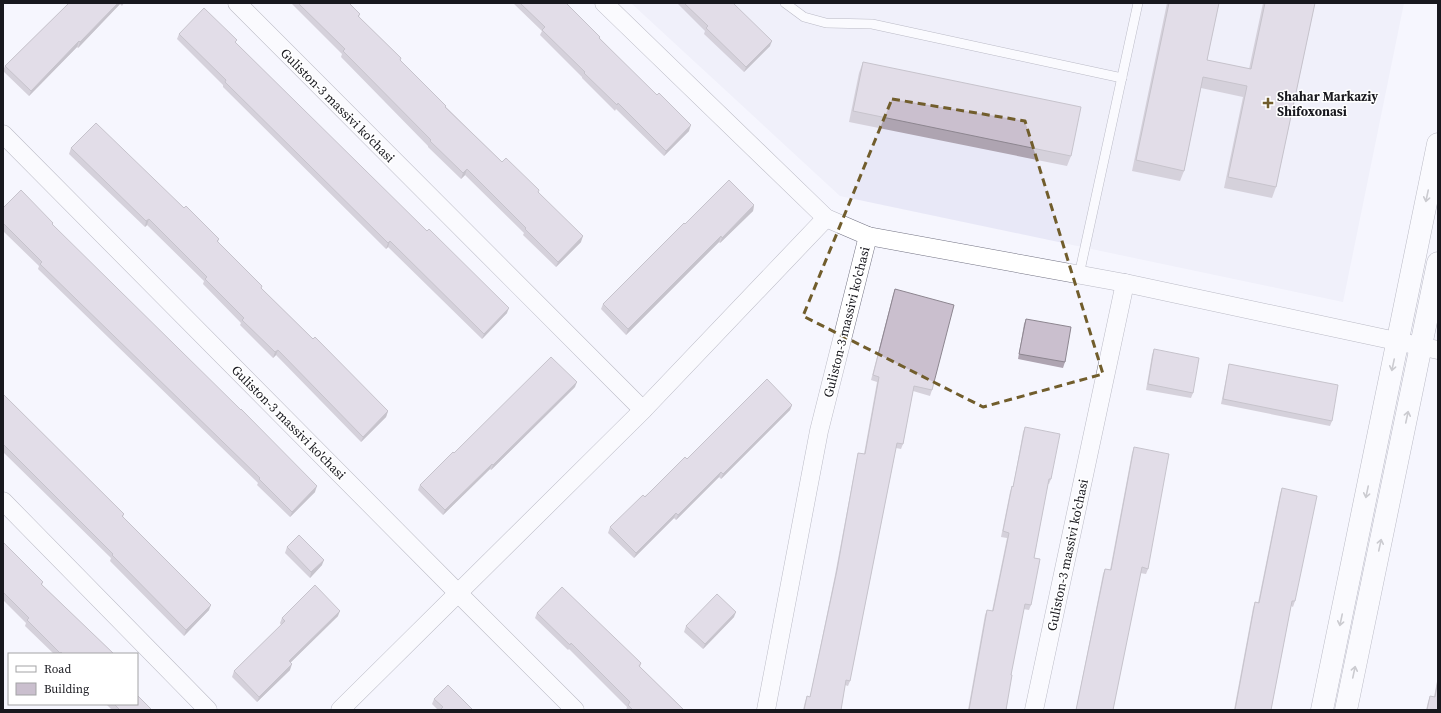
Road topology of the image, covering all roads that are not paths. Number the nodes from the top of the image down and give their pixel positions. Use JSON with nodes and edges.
{"nodes":[{"id":1,"x":237,"y":3,"type":"edge"},
{"id":2,"x":604,"y":3,"type":"edge"},
{"id":3,"x":785,"y":3,"type":"edge"},
{"id":4,"x":1138,"y":3,"type":"edge"},
{"id":5,"x":1122,"y":78,"type":"junction"},
{"id":6,"x":3,"y":134,"type":"edge"},
{"id":7,"x":1438,"y":144,"type":"edge"},
{"id":8,"x":826,"y":218,"type":"junction"},
{"id":9,"x":868,"y":236,"type":"junction"},
{"id":10,"x":1438,"y":263,"type":"edge"},
{"id":11,"x":1079,"y":275,"type":"junction"},
{"id":12,"x":1125,"y":283,"type":"junction"},
{"id":13,"x":1398,"y":341,"type":"junction"},
{"id":14,"x":1430,"y":348,"type":"edge"},
{"id":15,"x":643,"y":410,"type":"junction"},
{"id":16,"x":3,"y":500,"type":"edge"},
{"id":17,"x":458,"y":594,"type":"junction"},
{"id":18,"x":208,"y":710,"type":"edge"},
{"id":19,"x":340,"y":710,"type":"edge"},
{"id":20,"x":575,"y":710,"type":"edge"},
{"id":21,"x":766,"y":710,"type":"edge"},
{"id":22,"x":1034,"y":710,"type":"edge"},
{"id":23,"x":1322,"y":710,"type":"edge"},
{"id":24,"x":1346,"y":710,"type":"edge"}],
"edges":[{"from":1,"to":15,"type":"street","name":"Guliston-3 massivi ko'chasi"},
{"from":2,"to":8,"type":"street","name":"Guliston-3 massivi ko'chasi"},
{"from":3,"to":5,"type":"lane"},
{"from":4,"to":5,"type":"lane"},
{"from":5,"to":11,"type":"lane"},
{"from":6,"to":17,"type":"street","name":"Guliston-3 massivi ko'chasi"},
{"from":7,"to":13,"type":"street","one_way":true},
{"from":8,"to":9,"type":"street","name":"Guliston-3 massivi ko'chasi"},
{"from":8,"to":15,"type":"street"},
{"from":9,"to":11,"type":"street"},
{"from":9,"to":21,"type":"street","name":"Guliston-3 massivi ko'chasi"},
{"from":10,"to":14,"type":"street"},
{"from":11,"to":12,"type":"street"},
{"from":12,"to":13,"type":"street"},
{"from":12,"to":22,"type":"street","name":"Guliston-3 massivi ko'chasi"},
{"from":13,"to":14,"type":"street"},
{"from":13,"to":23,"type":"street","one_way":true},
{"from":24,"to":14,"type":"street","one_way":true},
{"from":15,"to":17,"type":"street"},
{"from":16,"to":18,"type":"street"},
{"from":17,"to":19,"type":"street"},
{"from":17,"to":20,"type":"street","name":"Guliston-3 massivi ko'chasi"}]}
